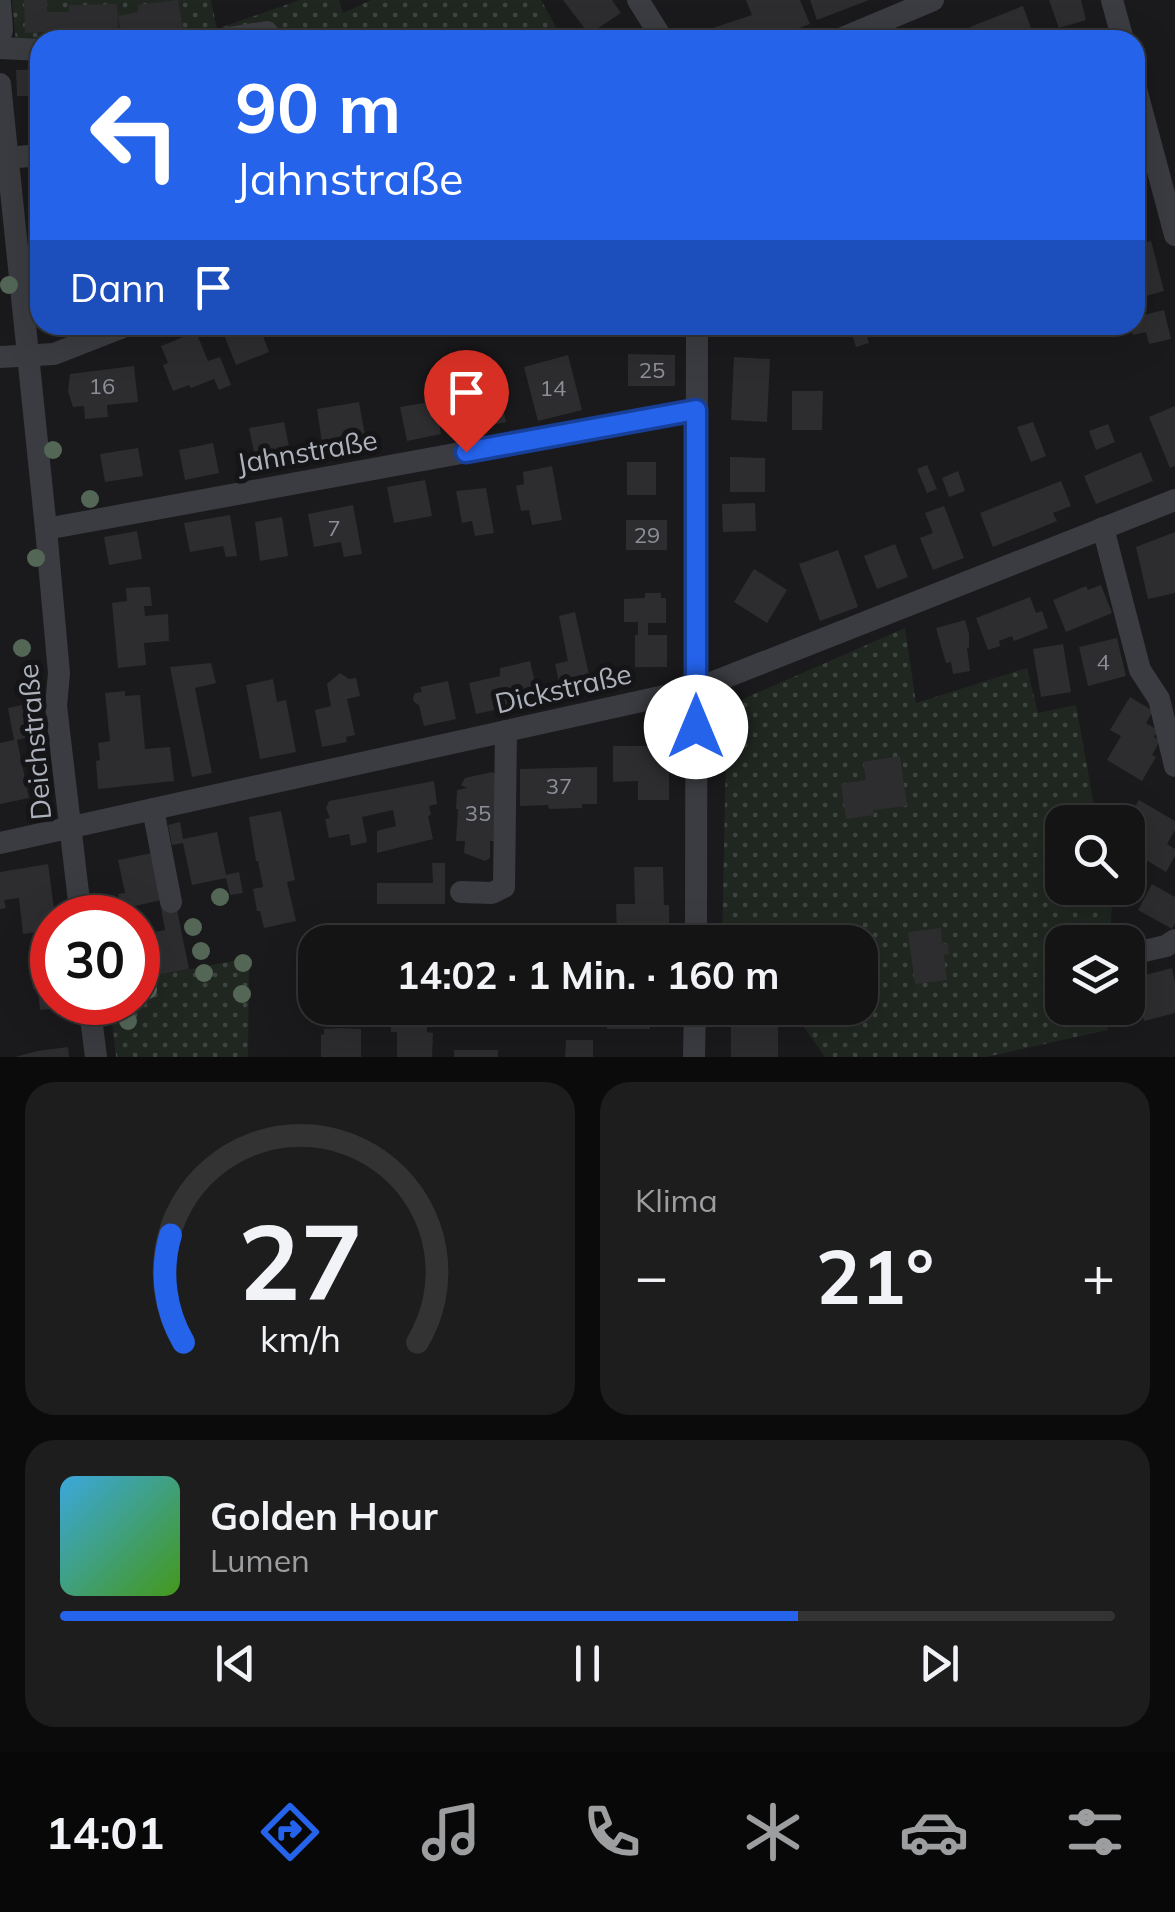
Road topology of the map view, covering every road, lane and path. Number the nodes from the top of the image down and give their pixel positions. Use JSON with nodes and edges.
{"nodes":[{"id":1,"x":638,"y":0,"type":"edge"},
{"id":2,"x":933,"y":0,"type":"edge"},
{"id":3,"x":1112,"y":0,"type":"edge"},
{"id":4,"x":0,"y":3,"type":"edge"},
{"id":5,"x":657,"y":30,"type":"edge"},
{"id":6,"x":862,"y":30,"type":"edge"},
{"id":7,"x":1120,"y":30,"type":"edge"},
{"id":8,"x":0,"y":37,"type":"edge"},
{"id":9,"x":0,"y":48,"type":"edge"},
{"id":10,"x":30,"y":50,"type":"edge"},
{"id":11,"x":0,"y":84,"type":"edge"},
{"id":12,"x":1145,"y":123,"type":"edge"},
{"id":13,"x":30,"y":156,"type":"edge"},
{"id":14,"x":7,"y":158,"type":"junction"},
{"id":15,"x":1175,"y":236,"type":"edge"},
{"id":16,"x":102,"y":335,"type":"edge"},
{"id":17,"x":697,"y":335,"type":"edge"},
{"id":18,"x":27,"y":356,"type":"junction"},
{"id":19,"x":0,"y":357,"type":"edge"},
{"id":20,"x":696,"y":410,"type":"junction"},
{"id":21,"x":1175,"y":500,"type":"edge"},
{"id":22,"x":1103,"y":528,"type":"junction"},
{"id":23,"x":46,"y":529,"type":"junction"},
{"id":24,"x":696,"y":689,"type":"junction"},
{"id":25,"x":506,"y":731,"type":"junction"},
{"id":26,"x":1175,"y":766,"type":"edge"},
{"id":27,"x":154,"y":810,"type":"junction"},
{"id":28,"x":71,"y":828,"type":"junction"},
{"id":29,"x":0,"y":843,"type":"edge"},
{"id":30,"x":462,"y":892,"type":"dead end"},
{"id":31,"x":78,"y":895,"type":"edge"},
{"id":32,"x":170,"y":902,"type":"dead end"},
{"id":33,"x":696,"y":925,"type":"edge"},
{"id":34,"x":1175,"y":940,"type":"edge"},
{"id":35,"x":1145,"y":950,"type":"edge"},
{"id":36,"x":93,"y":1025,"type":"edge"},
{"id":37,"x":695,"y":1025,"type":"edge"},
{"id":38,"x":96,"y":1057,"type":"edge"},
{"id":39,"x":694,"y":1057,"type":"edge"}],
"edges":[{"from":1,"to":5,"type":"street"},
{"from":2,"to":6,"type":"street"},
{"from":3,"to":7,"type":"street"},
{"from":4,"to":8,"type":"street"},
{"from":9,"to":10,"type":"street"},
{"from":11,"to":14,"type":"street","name":"Deichstraße"},
{"from":12,"to":15,"type":"street"},
{"from":13,"to":14,"type":"street"},
{"from":14,"to":18,"type":"street","name":"Deichstraße"},
{"from":16,"to":18,"type":"street"},
{"from":17,"to":20,"type":"street"},
{"from":18,"to":19,"type":"street"},
{"from":18,"to":23,"type":"street","name":"Deichstraße"},
{"from":20,"to":23,"type":"street","name":"Jahnstraße"},
{"from":20,"to":24,"type":"street"},
{"from":21,"to":22,"type":"street","name":"Dickstraße"},
{"from":22,"to":24,"type":"street","name":"Dickstraße"},
{"from":22,"to":26,"type":"street"},
{"from":23,"to":28,"type":"street","name":"Deichstraße"},
{"from":24,"to":25,"type":"street","name":"Dickstraße"},
{"from":24,"to":33,"type":"street"},
{"from":25,"to":27,"type":"street","name":"Dickstraße"},
{"from":25,"to":30,"type":"street"},
{"from":27,"to":28,"type":"street","name":"Dickstraße"},
{"from":27,"to":32,"type":"street"},
{"from":28,"to":29,"type":"street","name":"Dickstraße"},
{"from":28,"to":31,"type":"street","name":"Deichstraße"},
{"from":34,"to":35,"type":"street"},
{"from":36,"to":38,"type":"street"},
{"from":37,"to":39,"type":"street"}]}
